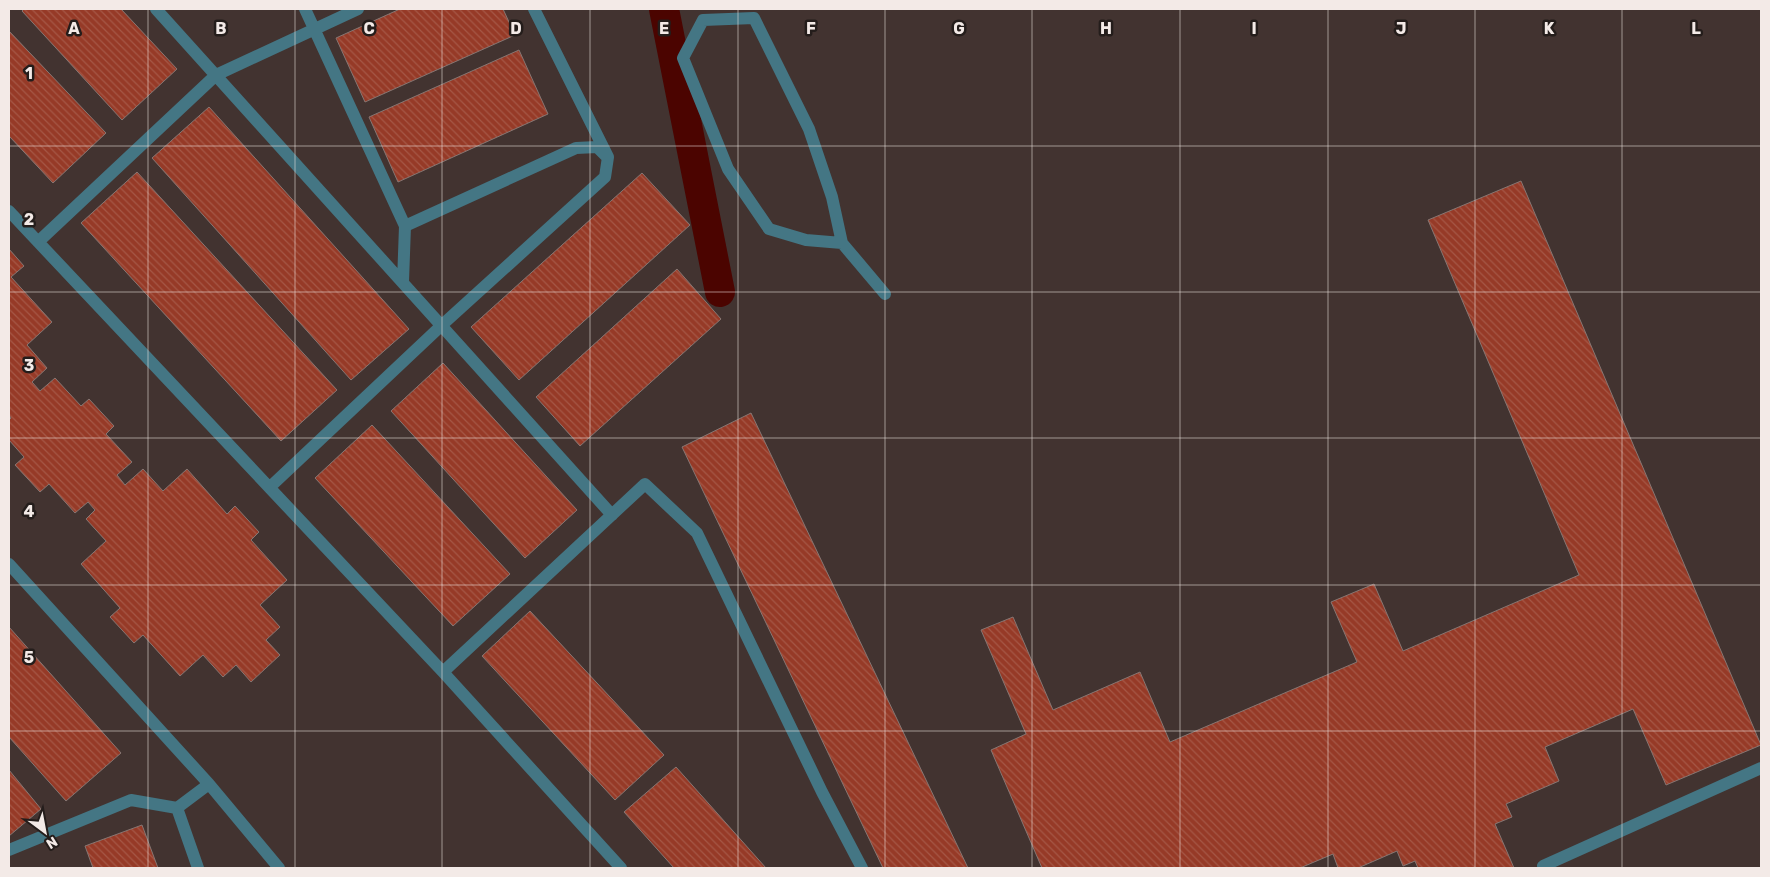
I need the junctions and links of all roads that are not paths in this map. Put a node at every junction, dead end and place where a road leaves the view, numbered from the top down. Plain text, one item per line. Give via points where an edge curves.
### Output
1 (156, 9) edge
2 (305, 9) edge
3 (358, 9) edge
4 (534, 9) edge
5 (314, 28) junction
6 (216, 75) junction
7 (608, 157) junction
8 (9, 211) edge
9 (405, 226) junction
10 (38, 242) junction
11 (842, 243) junction
12 (403, 282) junction
13 (885, 294) dead end
14 (442, 326) junction
15 (270, 487) junction
16 (612, 515) junction
17 (9, 564) edge
18 (443, 672) junction
19 (1761, 768) edge
20 (209, 784) junction
21 (177, 808) junction
22 (9, 850) edge
23 (198, 868) edge
24 (279, 868) edge
25 (621, 868) edge
26 (862, 868) edge
27 (1544, 868) edge

1 - 6 street
2 - 5 street
3 - 5 street
4 - 7 street
5 - 6 street
5 - 9 street
6 - 10 street
6 - 12 street
7 - 9 street via 597,147 576,148
7 - 14 street via 605,177
8 - 10 street
9 - 12 street
10 - 15 street
11 - 11 street via 832,197 808,129 754,18 702,20 683,58 728,169 769,229 806,240
11 - 13 street
12 - 14 street
14 - 15 street
14 - 16 street
15 - 18 street
16 - 18 street
16 - 26 street via 645,484 697,533
17 - 20 street
18 - 25 street
19 - 27 street
20 - 21 street
20 - 24 street
21 - 22 street via 131,800
21 - 23 street

